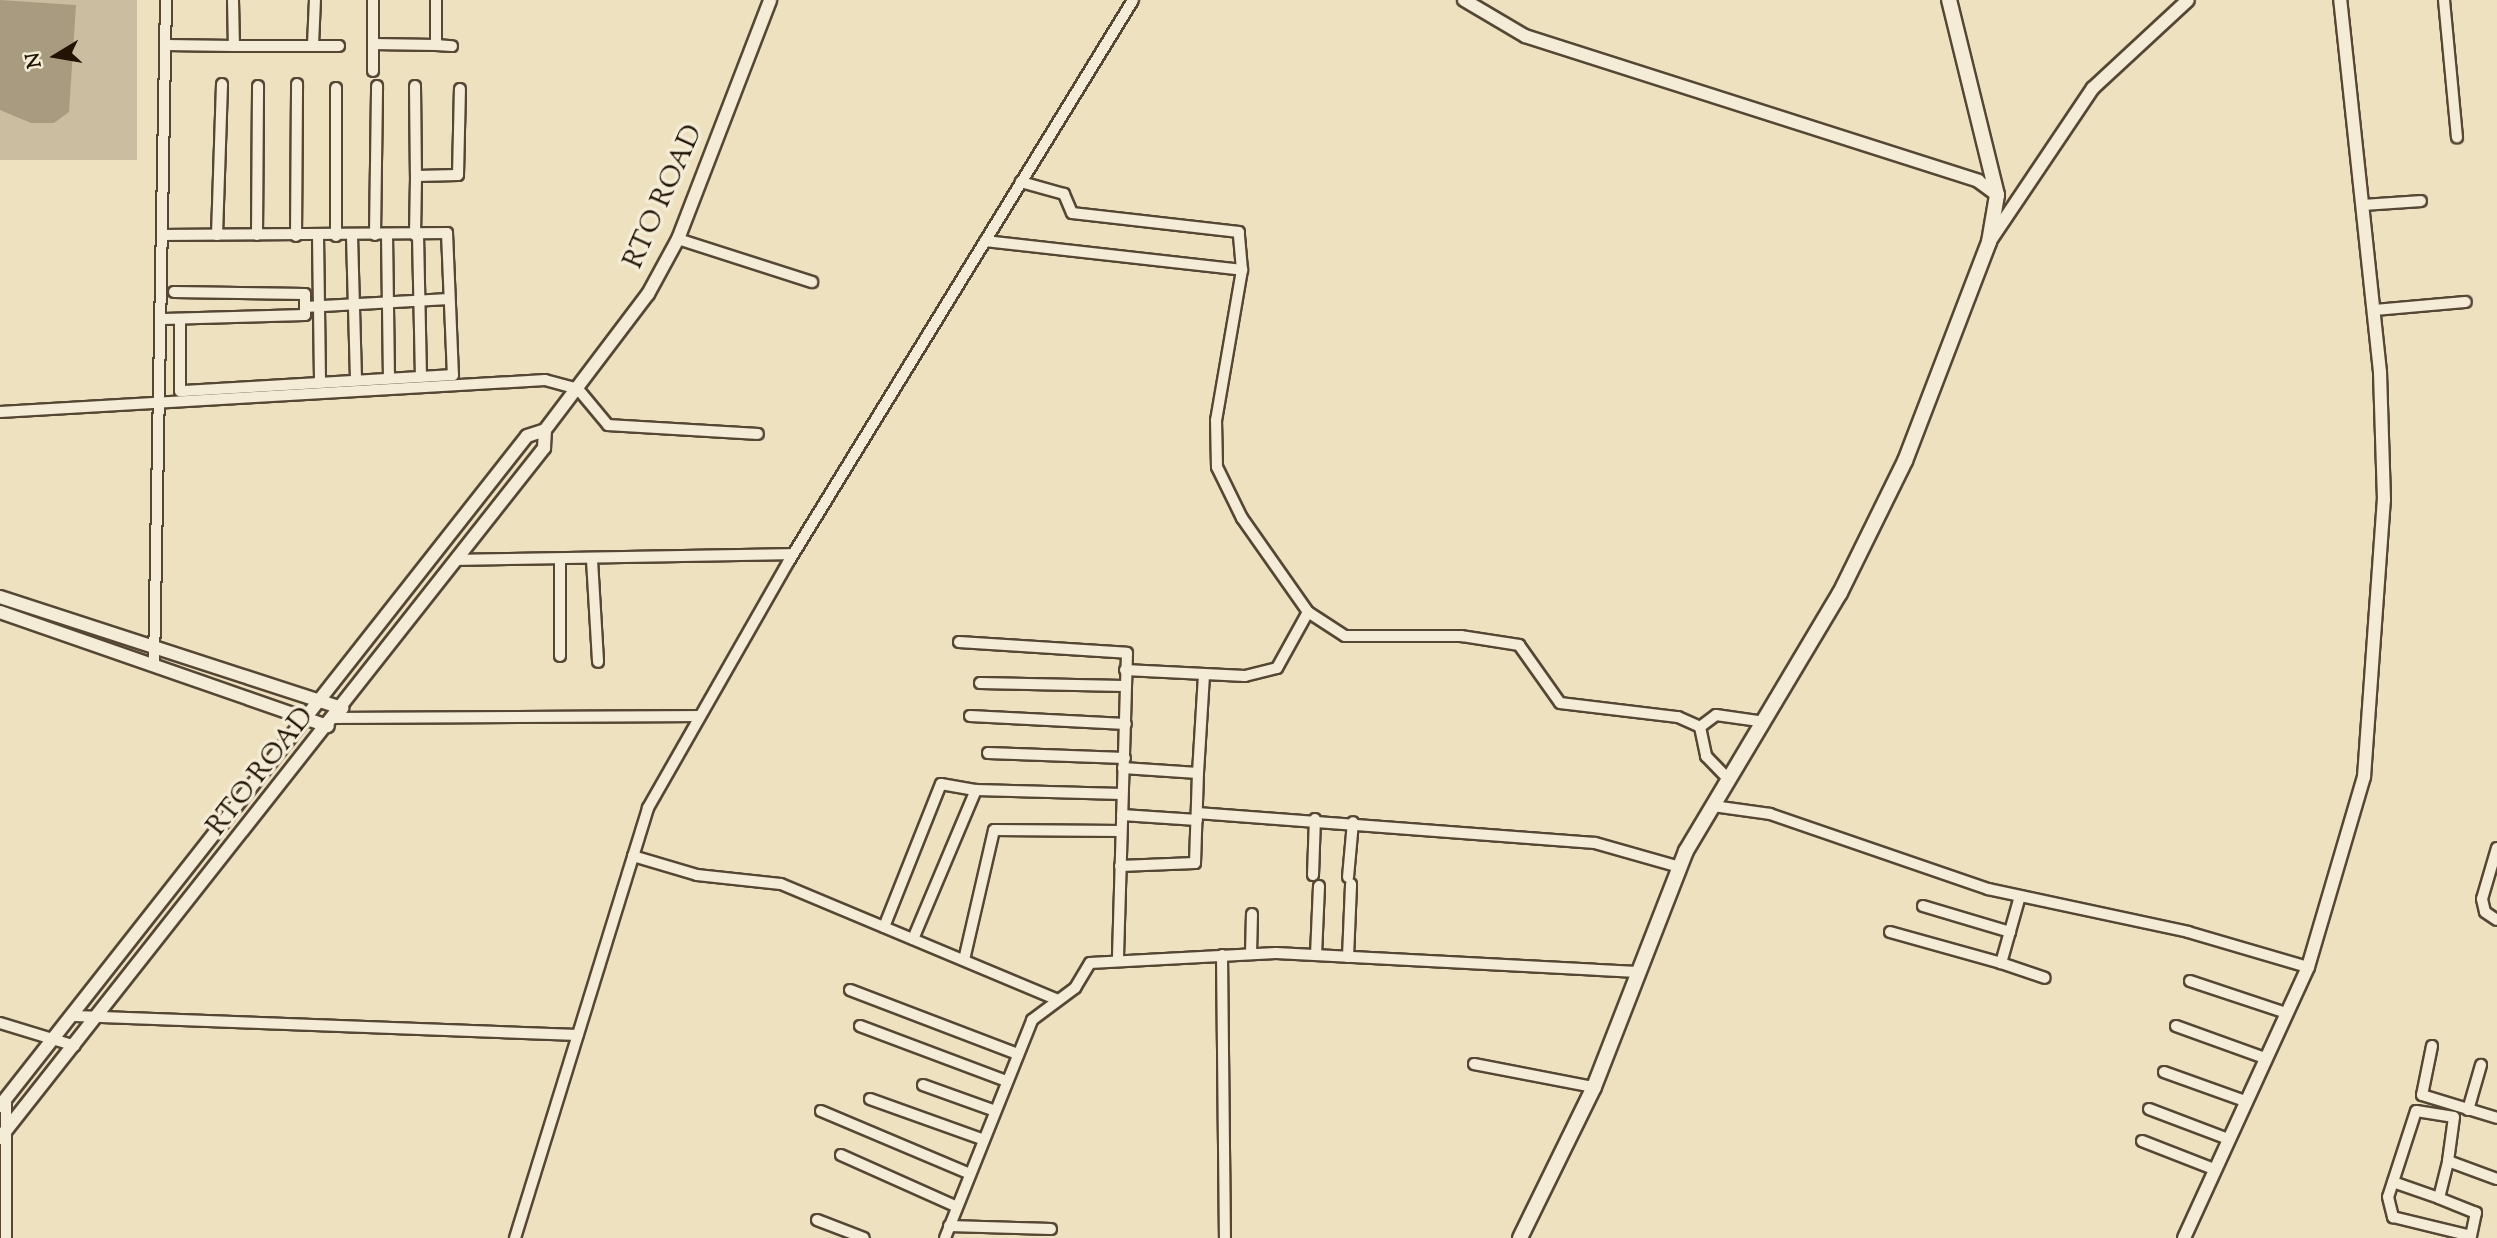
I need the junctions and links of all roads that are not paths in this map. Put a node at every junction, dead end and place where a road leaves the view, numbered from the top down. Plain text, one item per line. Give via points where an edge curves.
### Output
1 (166, 0) edge
2 (233, 0) edge
3 (315, 0) edge
4 (373, 0) edge
5 (436, 0) edge
6 (770, 0) edge
7 (1133, 0) edge
8 (1464, 0) edge
9 (1949, 0) edge
10 (2188, 0) edge
11 (2340, 0) edge
12 (2445, 0) edge
13 (373, 44) junction
14 (166, 45) junction
15 (436, 45) junction
16 (234, 46) junction
17 (313, 46) junction
18 (339, 46) dead end
19 (452, 46) dead end
20 (373, 71) dead end
21 (222, 84) dead end
22 (297, 84) dead end
23 (258, 86) dead end
24 (377, 86) dead end
25 (415, 86) dead end
26 (336, 88) dead end
27 (460, 89) dead end
28 (2457, 137) dead end
29 (415, 176) junction
30 (1021, 182) junction
31 (1997, 195) junction
32 (2421, 201) dead end
33 (2364, 205) junction
34 (164, 234) junction
35 (217, 235) junction
36 (375, 235) junction
37 (387, 235) junction
38 (416, 235) junction
39 (257, 236) junction
40 (296, 236) junction
41 (318, 236) junction
42 (337, 236) junction
43 (352, 236) junction
44 (678, 239) junction
45 (985, 241) junction
46 (1989, 242) junction
47 (1241, 270) junction
48 (812, 282) dead end
49 (174, 292) dead end
50 (449, 299) junction
51 (419, 300) junction
52 (388, 302) junction
53 (2466, 302) dead end
54 (354, 304) junction
55 (319, 306) junction
56 (305, 307) junction
57 (2374, 310) junction
58 (164, 319) junction
59 (180, 319) junction
60 (421, 376) junction
61 (389, 378) junction
62 (356, 380) junction
63 (320, 382) junction
64 (578, 389) junction
65 (163, 403) junction
66 (0, 412) edge
67 (545, 430) junction
68 (758, 434) dead end
69 (793, 554) junction
70 (560, 559) junction
71 (456, 560) junction
72 (592, 560) junction
73 (0, 597) edge
74 (0, 612) edge
75 (1308, 612) junction
76 (389, 616) junction
77 (403, 629) junction
78 (959, 642) dead end
79 (155, 649) junction
80 (560, 656) dead end
81 (598, 662) dead end
82 (154, 665) junction
83 (1125, 670) junction
84 (1204, 674) junction
85 (980, 683) dead end
86 (1124, 686) junction
87 (322, 703) junction
88 (700, 716) junction
89 (970, 716) dead end
90 (335, 717) junction
91 (309, 720) junction
92 (1765, 722) junction
93 (1126, 724) junction
94 (1700, 727) junction
95 (988, 753) dead end
96 (1124, 763) junction
97 (1198, 773) junction
98 (1729, 780) junction
99 (976, 790) junction
100 (1122, 794) junction
101 (1713, 806) junction
102 (1122, 815) junction
103 (1197, 816) junction
104 (1315, 819) junction
105 (1353, 822) junction
106 (1121, 831) junction
107 (2497, 848) edge
108 (633, 856) junction
109 (1121, 866) junction
110 (1680, 867) junction
111 (1313, 875) dead end
112 (1319, 886) dead end
113 (2020, 895) junction
114 (1923, 906) dead end
115 (1252, 914) dead end
116 (2497, 920) edge
117 (884, 927) junction
118 (1890, 932) dead end
119 (2010, 932) junction
120 (913, 939) junction
121 (1251, 954) junction
122 (1222, 955) junction
123 (1317, 955) junction
124 (1348, 957) junction
125 (964, 960) junction
126 (1118, 960) junction
127 (2001, 963) junction
128 (2308, 967) junction
129 (1638, 972) junction
130 (2045, 978) dead end
131 (2190, 981) dead end
132 (850, 990) dead end
133 (1058, 1000) junction
134 (2286, 1013) junction
135 (75, 1016) junction
136 (99, 1017) junction
137 (0, 1023) edge
138 (860, 1026) dead end
139 (2176, 1026) dead end
140 (578, 1035) junction
141 (55, 1040) junction
142 (75, 1046) junction
143 (2432, 1046) dead end
144 (1017, 1054) junction
145 (2265, 1058) junction
146 (1474, 1064) dead end
147 (2482, 1065) dead end
148 (2164, 1072) dead end
149 (1006, 1080) junction
150 (923, 1085) dead end
151 (1594, 1087) junction
152 (870, 1098) dead end
153 (2245, 1101) junction
154 (3, 1102) edge
155 (2149, 1109) dead end
156 (993, 1110) junction
157 (2468, 1110) junction
158 (821, 1111) dead end
159 (2497, 1118) edge
160 (3, 1134) edge
161 (982, 1139) junction
162 (2228, 1139) junction
163 (2142, 1141) dead end
164 (841, 1155) dead end
165 (2448, 1161) junction
166 (2214, 1169) junction
167 (968, 1173) junction
168 (2497, 1179) edge
169 (2393, 1182) junction
170 (2439, 1198) junction
171 (956, 1206) junction
172 (817, 1220) dead end
173 (949, 1226) junction
174 (1051, 1228) dead end
175 (6, 1238) edge
176 (515, 1238) edge
177 (864, 1238) edge
178 (945, 1238) edge
179 (1225, 1238) edge
180 (1520, 1238) edge
181 (2184, 1238) edge

1 - 14 street
2 - 16 street
3 - 17 street
4 - 13 street
5 - 15 street
6 - 44 street, RTO ROAD
7 - 30 street
8 - 31 street via 1525,36 1978,181
9 - 31 main road
10 - 46 street via 2092,88
11 - 33 street
12 - 28 street
13 - 15 street
13 - 20 street
14 - 16 street
14 - 34 street
15 - 19 street
16 - 17 street
17 - 18 street
21 - 35 street
22 - 40 street
23 - 39 street
24 - 36 street
25 - 29 street
26 - 42 street
27 - 29 street via 458,175
29 - 38 street
30 - 45 street
30 - 47 street via 1064,194 1072,213 1239,232
31 - 46 main road
32 - 33 street
33 - 57 street
34 - 35 street
34 - 58 street
35 - 39 street
36 - 37 street
36 - 43 street
37 - 38 street
37 - 52 street
38 - 50 street via 447,233
38 - 51 street
39 - 40 street
40 - 41 street
41 - 42 street
41 - 55 street
42 - 43 street
43 - 54 street
44 - 48 street
44 - 64 street, RTO ROAD via 648,294
45 - 47 street
45 - 69 street
46 - 92 main road via 1905,461
47 - 75 street via 1216,420 1217,467 1242,518
49 - 56 street via 305,293
50 - 51 street
50 - 60 street via 453,375
51 - 52 street
51 - 60 street
52 - 54 street
52 - 61 street
53 - 57 street
54 - 55 street
54 - 62 street
55 - 56 street
55 - 63 street
56 - 59 street via 305,316
57 - 128 street via 2384,500 2364,777
58 - 59 street
58 - 65 street
59 - 63 street via 180,391
60 - 61 street
61 - 62 street
62 - 63 street
64 - 65 street via 545,380
64 - 67 street, RTO ROAD
64 - 68 street via 608,425
65 - 66 street
65 - 79 street
67 - 71 street, RTO ROAD via 544,448
67 - 76 street, RTO ROAD via 527,436
69 - 72 street
69 - 88 street
70 - 71 street
70 - 72 street
70 - 80 street
71 - 77 street, RTO ROAD
72 - 81 street
73 - 79 street
74 - 82 street
75 - 84 street via 1277,668 1245,676
75 - 94 street via 1345,636 1461,636 1519,645 1560,703 1678,717
76 - 77 street
76 - 87 street, RTO ROAD
77 - 90 street, RTO ROAD
78 - 83 street via 1127,653
79 - 82 street
79 - 87 street
82 - 91 street
83 - 84 street
83 - 86 street
84 - 97 street
85 - 86 street
86 - 93 street
87 - 90 street
87 - 91 street, RTO ROAD
88 - 90 street
88 - 108 street via 648,808
89 - 93 street
90 - 91 street
90 - 136 street, RTO ROAD
91 - 135 street, RTO ROAD
92 - 94 street via 1716,715
92 - 98 main road
93 - 96 street
94 - 98 street via 1706,756
95 - 96 street
96 - 97 street
96 - 100 street
97 - 103 street
98 - 101 main road
99 - 100 street
99 - 117 street via 941,784
99 - 120 street
100 - 102 street
101 - 110 main road
101 - 113 street via 1770,814
102 - 103 street
102 - 106 street
103 - 104 street
103 - 109 street via 1195,863
104 - 105 street
104 - 111 street
105 - 110 street via 1595,842
105 - 124 street
106 - 109 street
106 - 125 street via 993,831
107 - 116 street via 2482,899 2485,912
108 - 117 street via 697,875 781,884
108 - 140 street
109 - 126 street
110 - 129 main road
112 - 123 street
113 - 119 street
113 - 128 street via 2188,932
114 - 119 street
115 - 121 street
117 - 120 street
118 - 127 street
119 - 127 street
120 - 125 street
121 - 122 street
121 - 123 street
122 - 126 street
122 - 179 street
123 - 124 street
124 - 129 street
125 - 133 street
126 - 133 street via 1090,963
127 - 130 street
128 - 134 street
129 - 151 main road
131 - 134 street
132 - 144 street
133 - 144 street via 1032,1020
134 - 145 street
135 - 136 street
135 - 141 street, RTO ROAD
136 - 140 street
136 - 142 street, RTO ROAD
137 - 141 street
138 - 149 street
139 - 145 street
140 - 176 street
141 - 142 street
141 - 154 street, RTO ROAD
142 - 160 street, RTO ROAD
143 - 157 street via 2422,1095
144 - 149 street
145 - 153 street
146 - 151 street
147 - 157 street
148 - 153 street
149 - 156 street
150 - 156 street
151 - 180 main road
152 - 161 street
153 - 162 street
154 - 160 street
155 - 162 street
156 - 161 street
157 - 159 street
158 - 167 street
160 - 175 street
161 - 167 street
162 - 166 street
163 - 166 street
164 - 171 street
165 - 168 street
165 - 169 street via 2458,1124 2424,1108 2416,1111
165 - 170 street
166 - 181 street
167 - 171 street
169 - 170 street
169 - 170 street via 2388,1209 2393,1217 2471,1236 2476,1213
171 - 173 street
172 - 177 street
173 - 174 street
173 - 178 street

